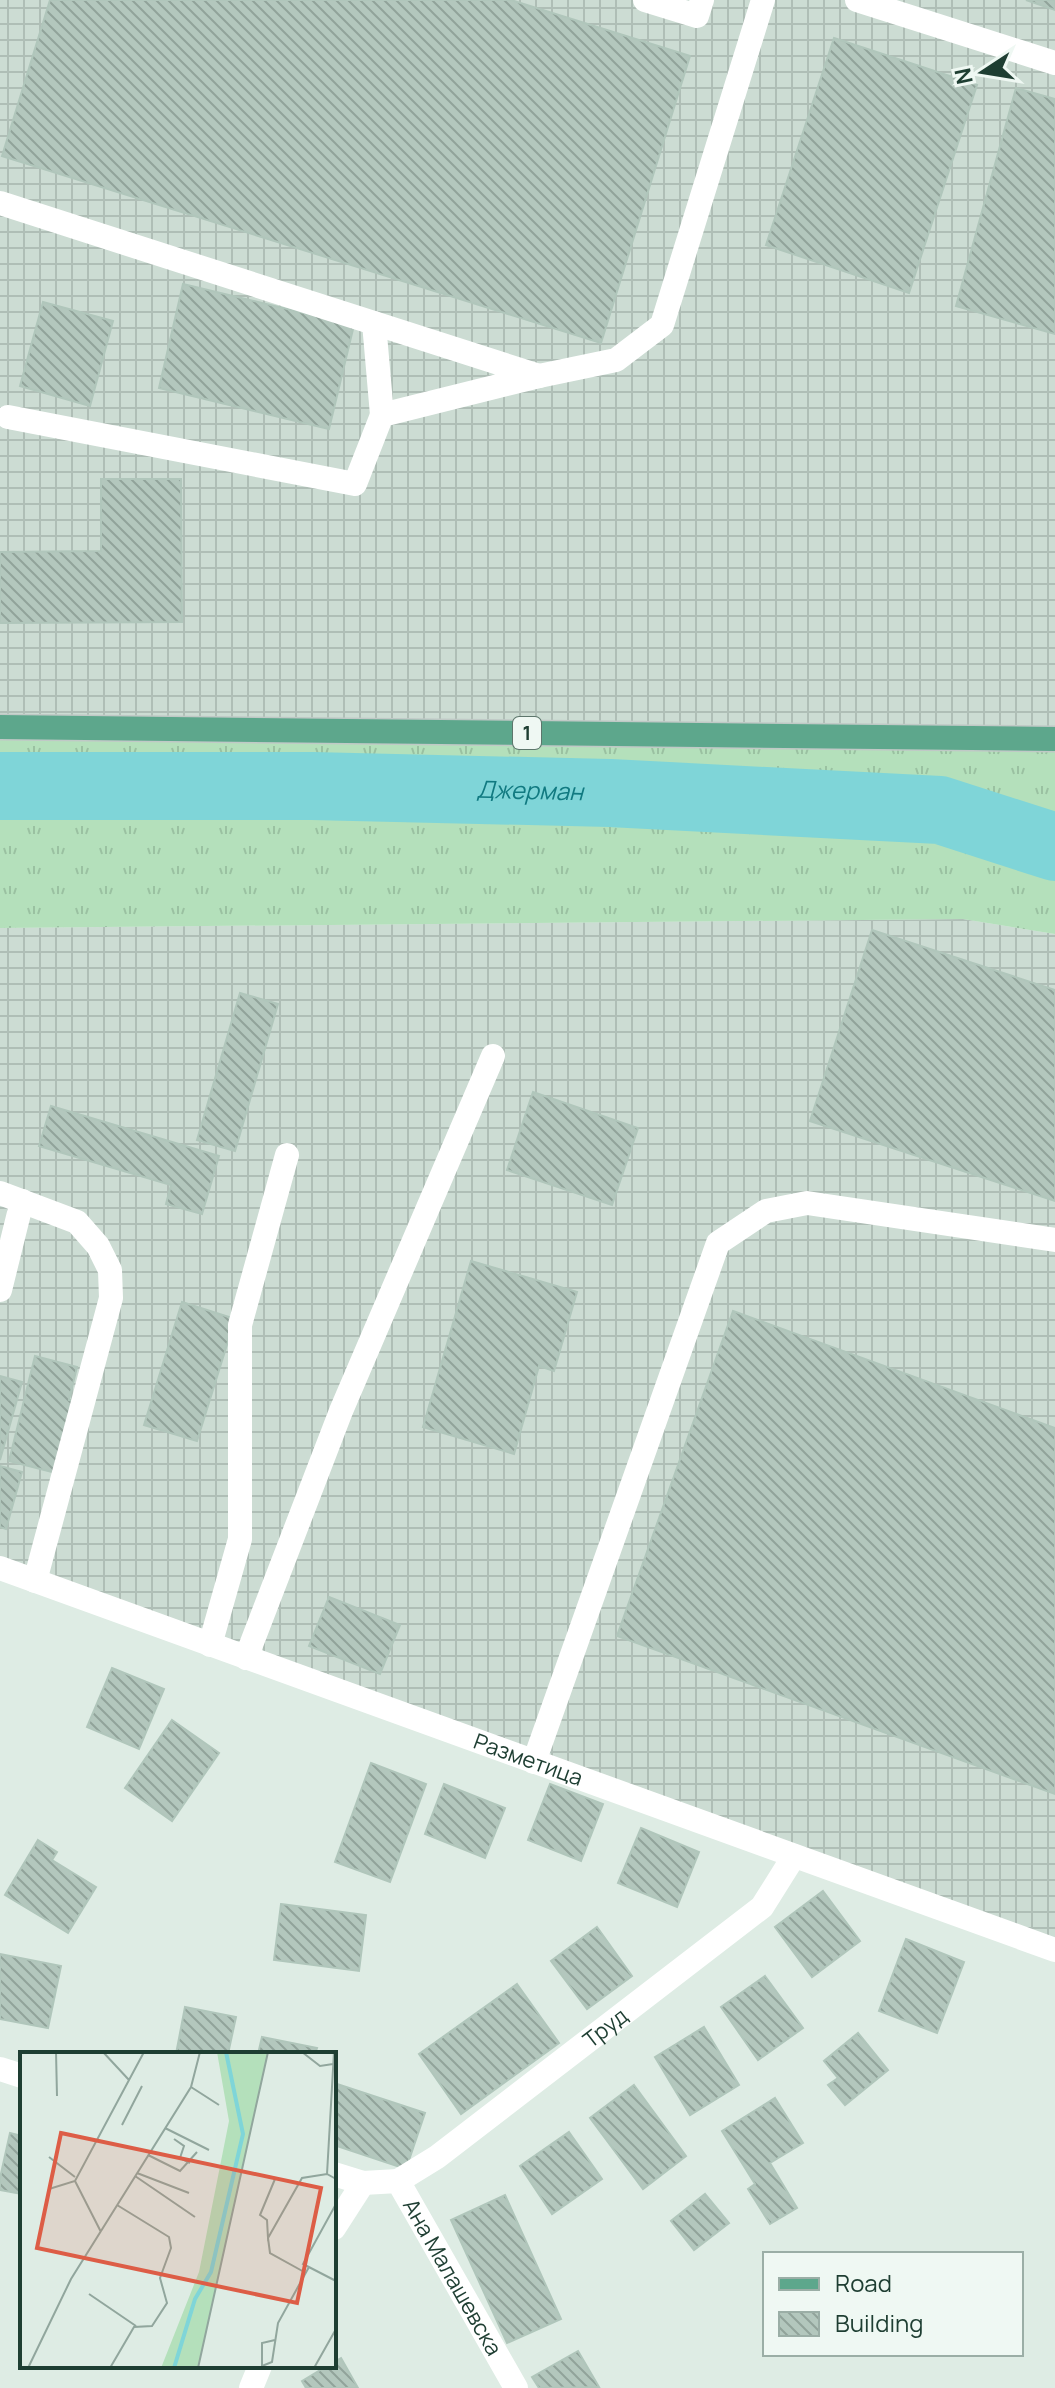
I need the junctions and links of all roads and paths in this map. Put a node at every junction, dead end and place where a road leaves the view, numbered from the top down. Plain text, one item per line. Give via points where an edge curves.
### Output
1 (645, 0) edge
2 (702, 0) edge
3 (763, 0) edge
4 (857, 0) edge
5 (1055, 63) edge
6 (0, 203) edge
7 (374, 323) junction
8 (539, 376) junction
9 (382, 415) junction
10 (8, 417) dead end
11 (0, 727) edge
12 (1055, 739) edge
13 (493, 1056) dead end
14 (287, 1155) dead end
15 (11, 1197) edge
16 (1055, 1240) edge
17 (0, 1290) edge
18 (0, 1568) edge
19 (35, 1581) junction
20 (210, 1645) junction
21 (246, 1658) junction
22 (534, 1762) junction
23 (794, 1856) junction
24 (1055, 1950) edge
25 (0, 2069) edge
26 (20, 2075) edge
27 (336, 2175) edge
28 (398, 2181) junction
29 (363, 2183) junction
30 (336, 2225) edge
31 (259, 2368) edge
32 (251, 2388) edge
33 (516, 2388) edge

1 - 2 street via 697,16
3 - 8 street via 662,325 616,360
4 - 5 street
6 - 7 street
7 - 8 street
7 - 9 street
8 - 9 street
9 - 10 street via 355,484
11 - 12 main road, 1
13 - 21 street via 341,1411
14 - 20 street via 240,1325 240,1539
15 - 17 street
15 - 19 street via 77,1222 98,1246 111,1284
16 - 22 street via 807,1203 766,1211 718,1243
18 - 19 street, Разметица
19 - 20 street, Разметица
20 - 21 street, Разметица
21 - 22 street, Разметица
22 - 23 street, Разметица
23 - 24 street, Разметица
23 - 28 street, Труд via 762,1907 437,2157
25 - 26 street
27 - 29 street, Ана Малашевска
28 - 29 street, Ана Малашевска
28 - 33 street, Ана Малашевска
29 - 30 street
31 - 32 street

